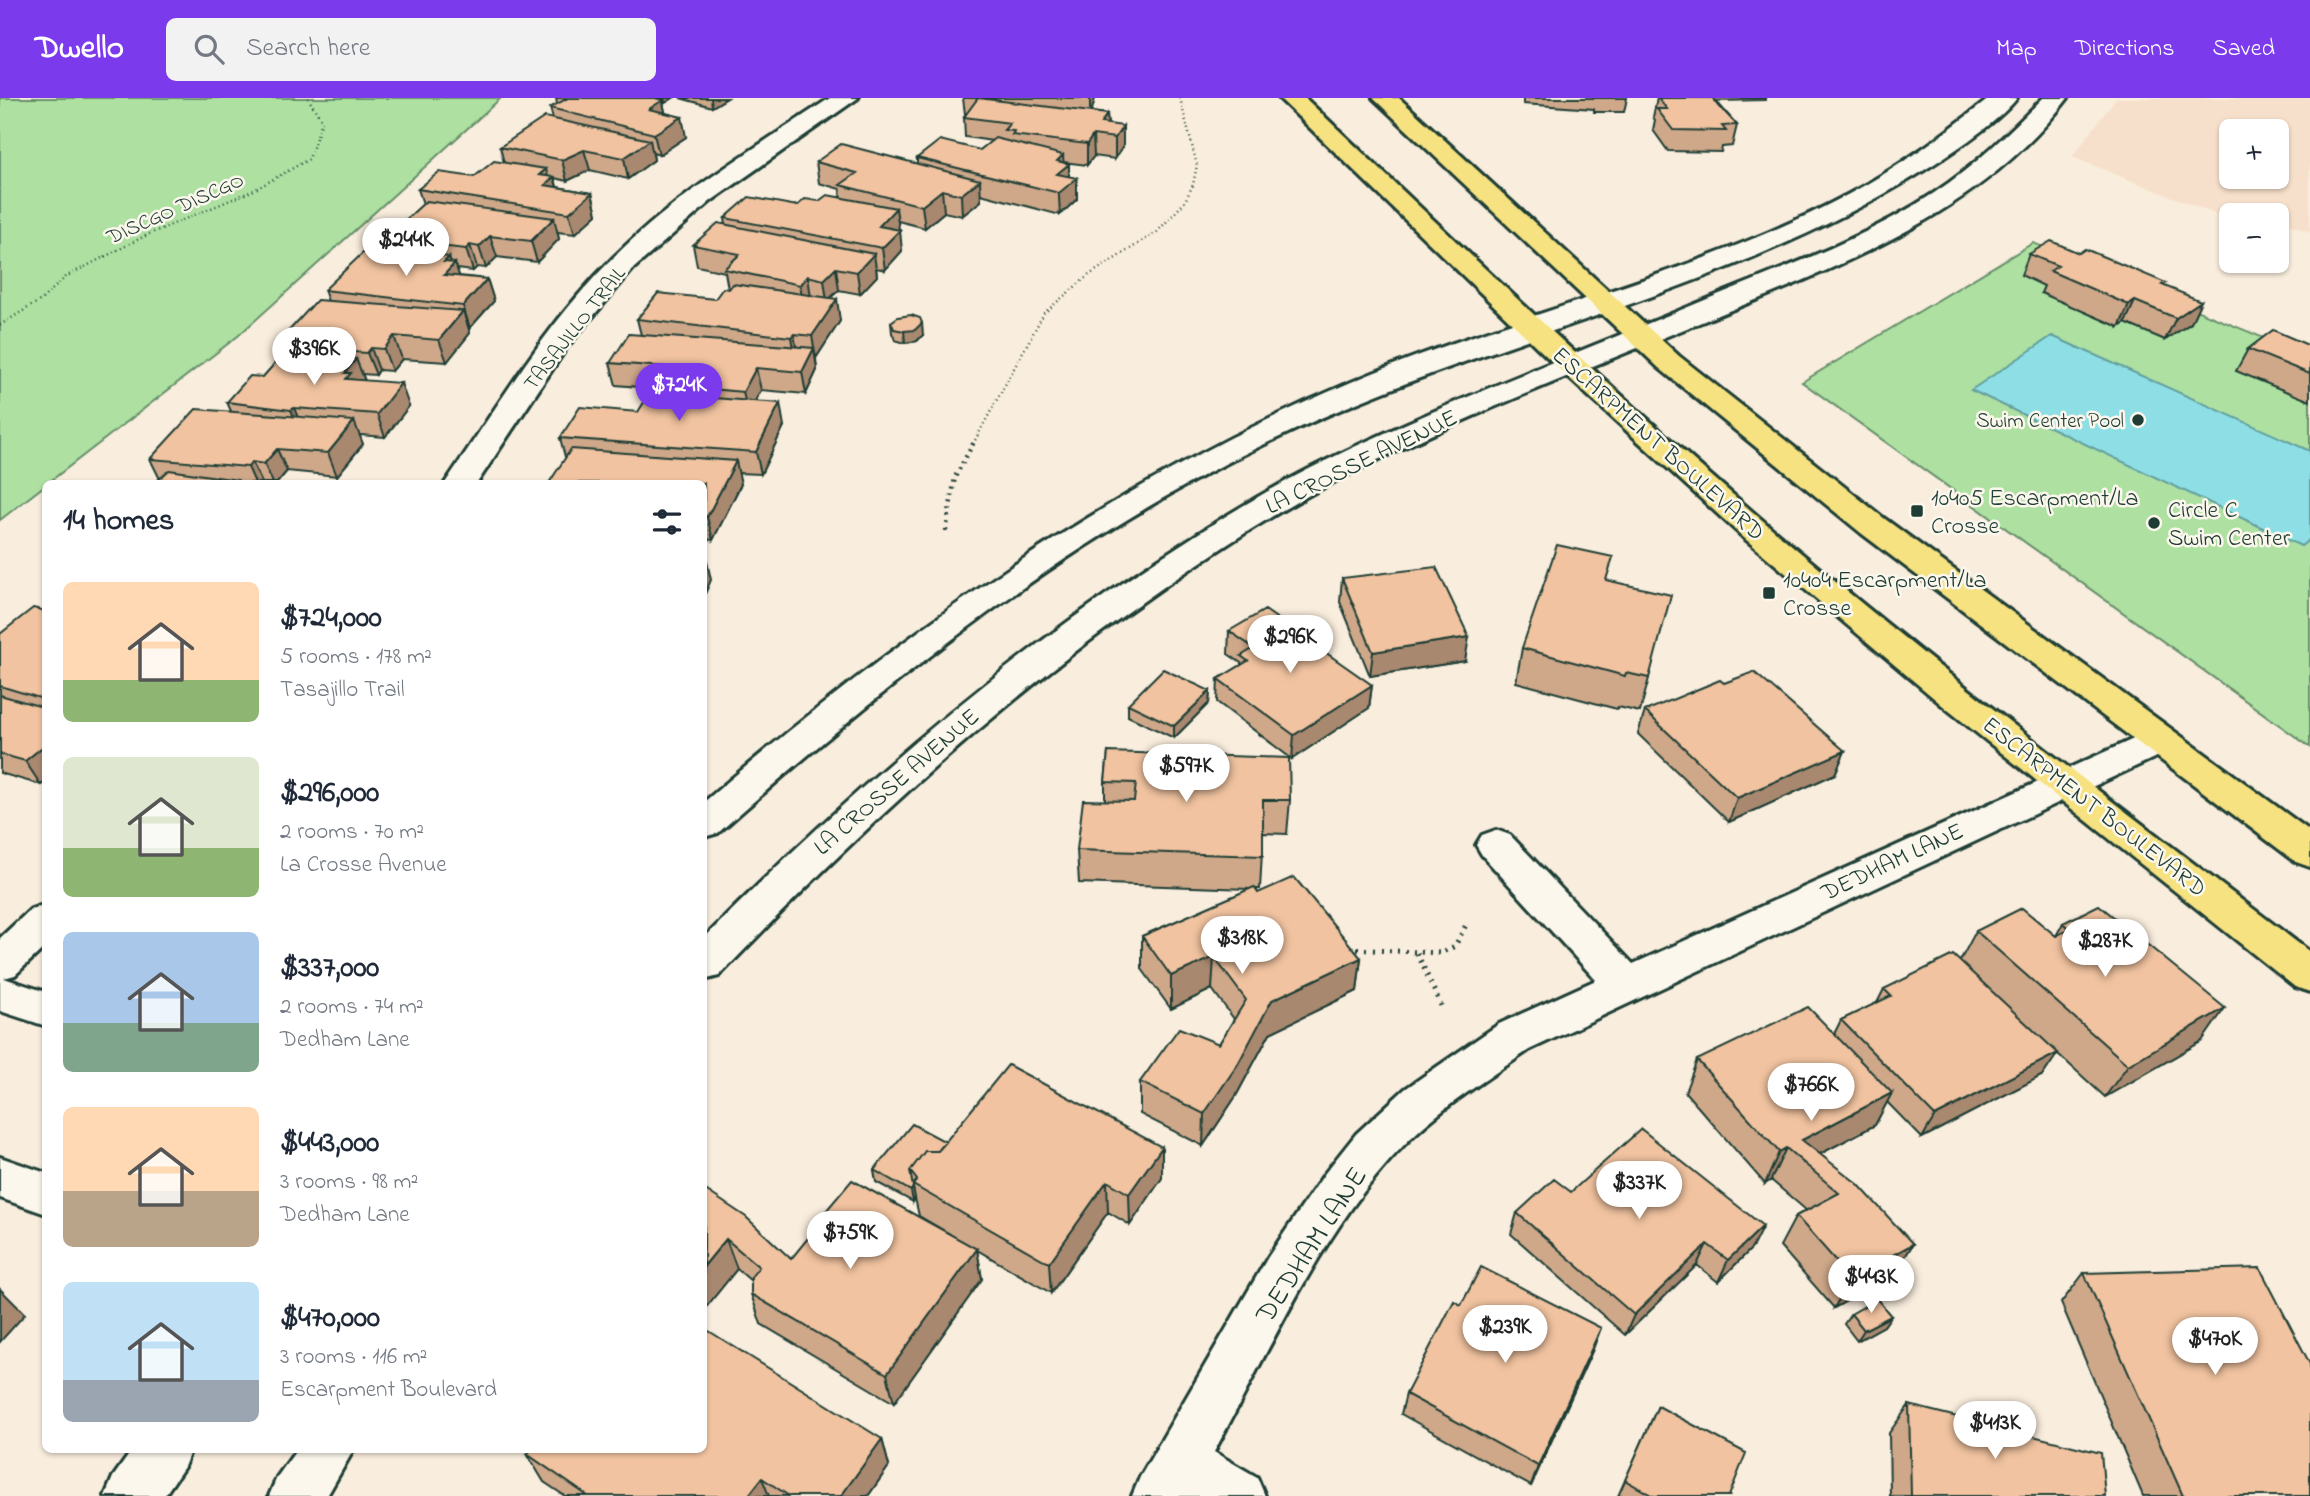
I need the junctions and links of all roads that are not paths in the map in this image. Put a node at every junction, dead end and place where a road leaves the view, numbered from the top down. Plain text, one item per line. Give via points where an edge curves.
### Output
1 (846, 98) edge
2 (1291, 98) edge
3 (1385, 98) edge
4 (2005, 98) edge
5 (2056, 98) edge
6 (1936, 152) junction
7 (1982, 170) junction
8 (1606, 302) junction
9 (1531, 329) junction
10 (1644, 337) junction
11 (1572, 366) junction
12 (463, 480) edge
13 (2158, 741) junction
14 (2062, 782) junction
15 (707, 820) edge
16 (1496, 845) dead end
17 (2310, 852) edge
18 (42, 924) edge
19 (707, 961) edge
20 (0, 963) edge
21 (2310, 975) edge
22 (1626, 984) junction
23 (0, 994) edge
24 (42, 1008) edge
25 (162, 1453) edge
26 (325, 1453) edge
27 (1170, 1479) edge
28 (132, 1496) edge
29 (296, 1496) edge
30 (1238, 1496) edge

1 - 12 street, TASAJILLO TRAIL via 699,198 623,263 578,315
2 - 9 main road, ESCARPMENT BOULEVARD
3 - 8 main road
4 - 6 street
5 - 7 street, LA CROSSE AVENUE
6 - 7 street
6 - 8 street via 1879,188 1761,245
7 - 10 street, LA CROSSE AVENUE via 1943,199 1844,251
8 - 9 street
8 - 10 main road
9 - 11 main road, ESCARPMENT BOULEVARD
9 - 15 street via 1364,388 1231,448 1136,499 937,631 781,753
10 - 11 street, LA CROSSE AVENUE
10 - 13 main road via 1873,526
11 - 14 main road, ESCARPMENT BOULEVARD via 1758,532
11 - 19 street, LA CROSSE AVENUE via 1422,428 1300,486 1099,613 886,786
13 - 14 street, DEDHAM LANE
13 - 17 main road
14 - 21 main road, ESCARPMENT BOULEVARD
14 - 22 street, DEDHAM LANE
16 - 22 street
18 - 20 street
22 - 27 street, DEDHAM LANE via 1514,1037 1423,1100 1374,1146 1323,1213
23 - 24 street
25 - 28 street
26 - 29 street
27 - 30 street

